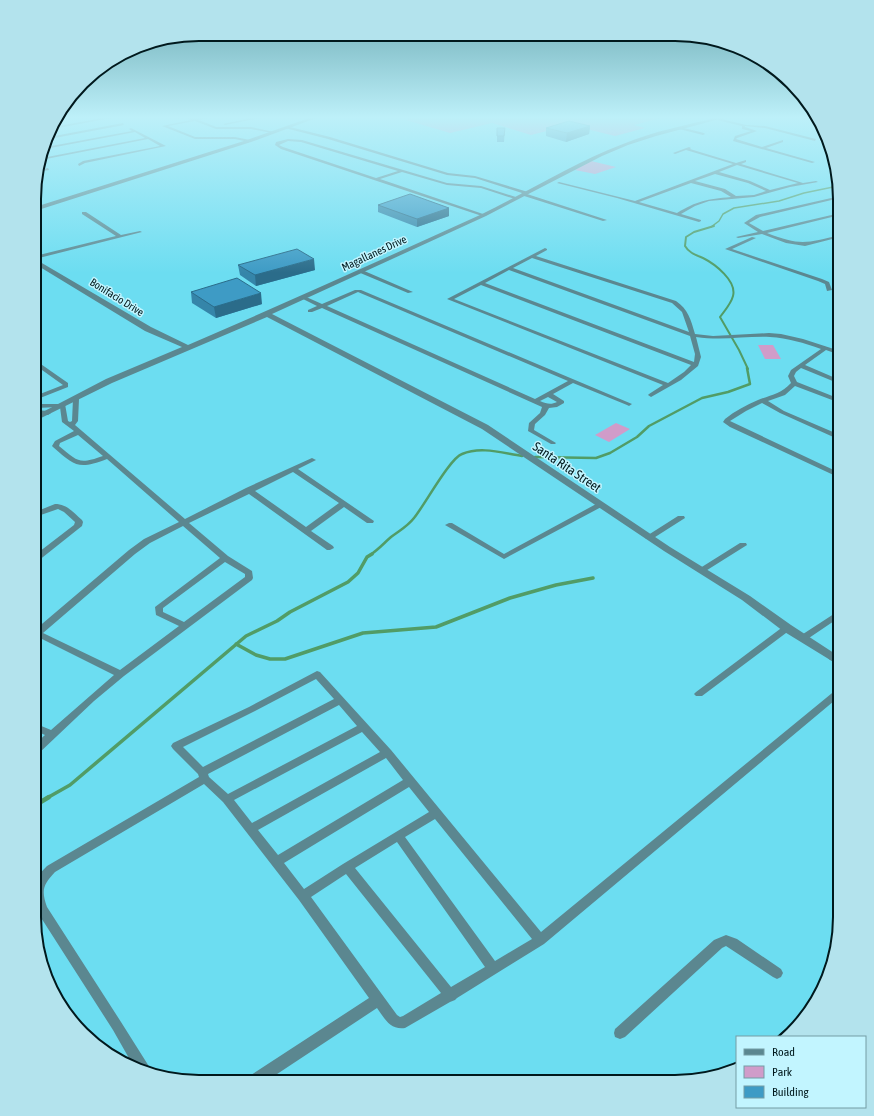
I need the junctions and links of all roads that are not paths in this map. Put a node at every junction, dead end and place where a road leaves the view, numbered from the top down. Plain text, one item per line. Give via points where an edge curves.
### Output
1 (48, 169) dead end
2 (161, 169) edge
3 (347, 169) edge
4 (396, 169) edge
5 (432, 169) edge
6 (575, 169) edge
7 (720, 169) edge
8 (752, 169) edge
9 (44, 170) edge
10 (402, 171) junction
11 (712, 172) junction
12 (377, 179) junction
13 (690, 181) junction
14 (554, 182) junction
15 (816, 182) dead end
16 (804, 184) junction
17 (771, 192) junction
18 (522, 195) junction
19 (735, 197) junction
20 (833, 199) edge
21 (635, 202) junction
22 (41, 207) edge
23 (84, 213) dead end
24 (678, 214) junction
25 (484, 215) junction
26 (833, 216) edge
27 (605, 220) dead end
28 (699, 221) dead end
29 (140, 232) dead end
30 (764, 232) junction
31 (772, 235) junction
32 (120, 237) junction
33 (738, 237) dead end
34 (833, 237) edge
35 (545, 249) dead end
36 (531, 256) junction
37 (41, 258) edge
38 (41, 264) edge
39 (508, 268) junction
40 (360, 271) junction
41 (481, 283) junction
42 (829, 290) dead end
43 (410, 292) dead end
44 (302, 297) junction
45 (322, 306) junction
46 (310, 311) dead end
47 (267, 314) junction
48 (692, 335) junction
49 (189, 348) junction
50 (826, 348) junction
51 (833, 350) edge
52 (696, 365) junction
53 (41, 366) edge
54 (801, 366) junction
55 (833, 379) edge
56 (572, 381) junction
57 (794, 383) junction
58 (668, 385) junction
59 (548, 394) junction
60 (651, 395) dead end
61 (41, 396) edge
62 (833, 398) edge
63 (76, 399) junction
64 (536, 401) junction
65 (763, 401) junction
66 (629, 404) dead end
67 (63, 405) junction
68 (41, 406) edge
69 (546, 406) junction
70 (41, 412) edge
71 (48, 413) junction
72 (41, 416) edge
73 (71, 424) junction
74 (78, 432) junction
75 (833, 435) edge
76 (553, 443) dead end
77 (107, 457) junction
78 (312, 460) dead end
79 (293, 469) junction
80 (833, 473) edge
81 (249, 490) junction
82 (343, 504) junction
83 (601, 505) junction
84 (41, 512) edge
85 (681, 518) dead end
86 (370, 521) dead end
87 (183, 523) junction
88 (449, 525) dead end
89 (306, 531) junction
90 (649, 536) junction
91 (744, 545) dead end
92 (330, 548) dead end
93 (41, 554) edge
94 (225, 558) junction
95 (702, 570) junction
96 (833, 618) edge
97 (184, 626) junction
98 (787, 628) junction
99 (41, 630) edge
100 (41, 636) edge
101 (803, 638) junction
102 (833, 655) edge
103 (121, 674) junction
104 (699, 694) dead end
105 (833, 698) edge
106 (341, 700) junction
107 (363, 727) junction
108 (41, 729) edge
109 (52, 734) junction
110 (41, 744) edge
111 (387, 753) junction
112 (203, 776) junction
113 (410, 781) junction
114 (227, 799) junction
115 (436, 813) junction
116 (250, 829) junction
117 (398, 836) junction
118 (276, 862) junction
119 (346, 867) junction
120 (41, 880) edge
121 (303, 896) junction
122 (41, 907) edge
123 (540, 940) junction
124 (494, 969) junction
125 (777, 973) dead end
126 (450, 996) junction
127 (378, 1000) junction
128 (620, 1033) dead end
129 (140, 1063) edge
130 (264, 1075) edge

1 - 9 street
2 - 22 street
3 - 12 street
4 - 10 street
5 - 18 street via 475,177
6 - 14 street, Magallanes Drive
7 - 11 street
8 - 16 street
10 - 12 street
10 - 18 street via 447,184
11 - 13 street
11 - 17 street via 749,182
12 - 25 street
13 - 19 street via 722,190
13 - 21 street
14 - 18 street, Magallanes Drive
14 - 21 street
15 - 16 street
16 - 17 street
17 - 19 street
18 - 25 street, Magallanes Drive
18 - 27 street
19 - 24 street via 708,200
20 - 30 street via 758,216 746,223
21 - 24 street
23 - 32 street
24 - 28 street
25 - 40 street, Magallanes Drive
26 - 30 street
29 - 32 street
30 - 31 street
30 - 33 street
31 - 34 street via 800,244
31 - 42 street via 753,238 727,249 828,283
32 - 37 street
35 - 36 street
36 - 39 street
36 - 48 street via 674,302 686,312
38 - 49 street, Bonifacio Drive via 148,329
39 - 41 street
39 - 48 street
40 - 43 street
40 - 44 street, Magallanes Drive
41 - 52 street
41 - 58 street via 450,299
44 - 45 street
44 - 47 street, Magallanes Drive
45 - 46 street
45 - 56 street via 358,291
45 - 64 street
47 - 49 street, Magallanes Drive
47 - 83 street, Santa Rita Street via 485,427
48 - 50 street via 713,338 781,336
48 - 52 street via 698,358
49 - 63 street, Magallanes Drive via 109,381
50 - 51 street
50 - 54 street
52 - 58 street
53 - 61 street via 66,386
54 - 55 street
54 - 57 street via 793,371 791,376
56 - 59 street
56 - 66 street
57 - 62 street
57 - 65 street via 782,395
58 - 60 street
59 - 64 street
59 - 69 street via 562,402 555,406
63 - 67 street, Magallanes Drive
63 - 73 street via 75,421
64 - 69 street
65 - 75 street
65 - 80 street via 742,409 726,422
67 - 68 street
67 - 71 street, Magallanes Drive
67 - 73 street via 65,422
69 - 76 street via 543,414 532,423 531,431
70 - 71 street
71 - 72 street, Magallanes Drive
73 - 74 street
74 - 77 street
74 - 77 street via 57,442 55,446 76,463 84,465
77 - 87 street
78 - 79 street
79 - 81 street
79 - 82 street
81 - 87 street
81 - 89 street
82 - 86 street
82 - 89 street
83 - 88 street via 504,557
83 - 90 street, Santa Rita Street
84 - 93 street via 56,505 63,507 79,522 78,526
85 - 90 street
87 - 94 street
87 - 99 street via 147,541 132,552
89 - 92 street
90 - 95 street, Santa Rita Street
91 - 95 street
94 - 97 street via 249,573 249,578
94 - 97 street via 159,607 159,613
95 - 98 street, Santa Rita Street
96 - 101 street
97 - 103 street
98 - 101 street, Santa Rita Street
98 - 104 street
100 - 103 street
101 - 102 street, Santa Rita Street
103 - 109 street
105 - 123 street
106 - 107 street
106 - 112 street
106 - 112 street via 317,674 176,746
107 - 111 street
107 - 114 street
108 - 109 street
109 - 110 street
111 - 113 street
111 - 116 street
112 - 114 street
112 - 120 street via 51,869
113 - 115 street
113 - 118 street
114 - 116 street
115 - 117 street
115 - 123 street
116 - 118 street
117 - 119 street
117 - 124 street
118 - 121 street
119 - 121 street
119 - 126 street
121 - 127 street
122 - 129 street
123 - 124 street
124 - 126 street
125 - 128 street via 726,940 718,944
126 - 127 street via 405,1022 398,1023
127 - 130 street

